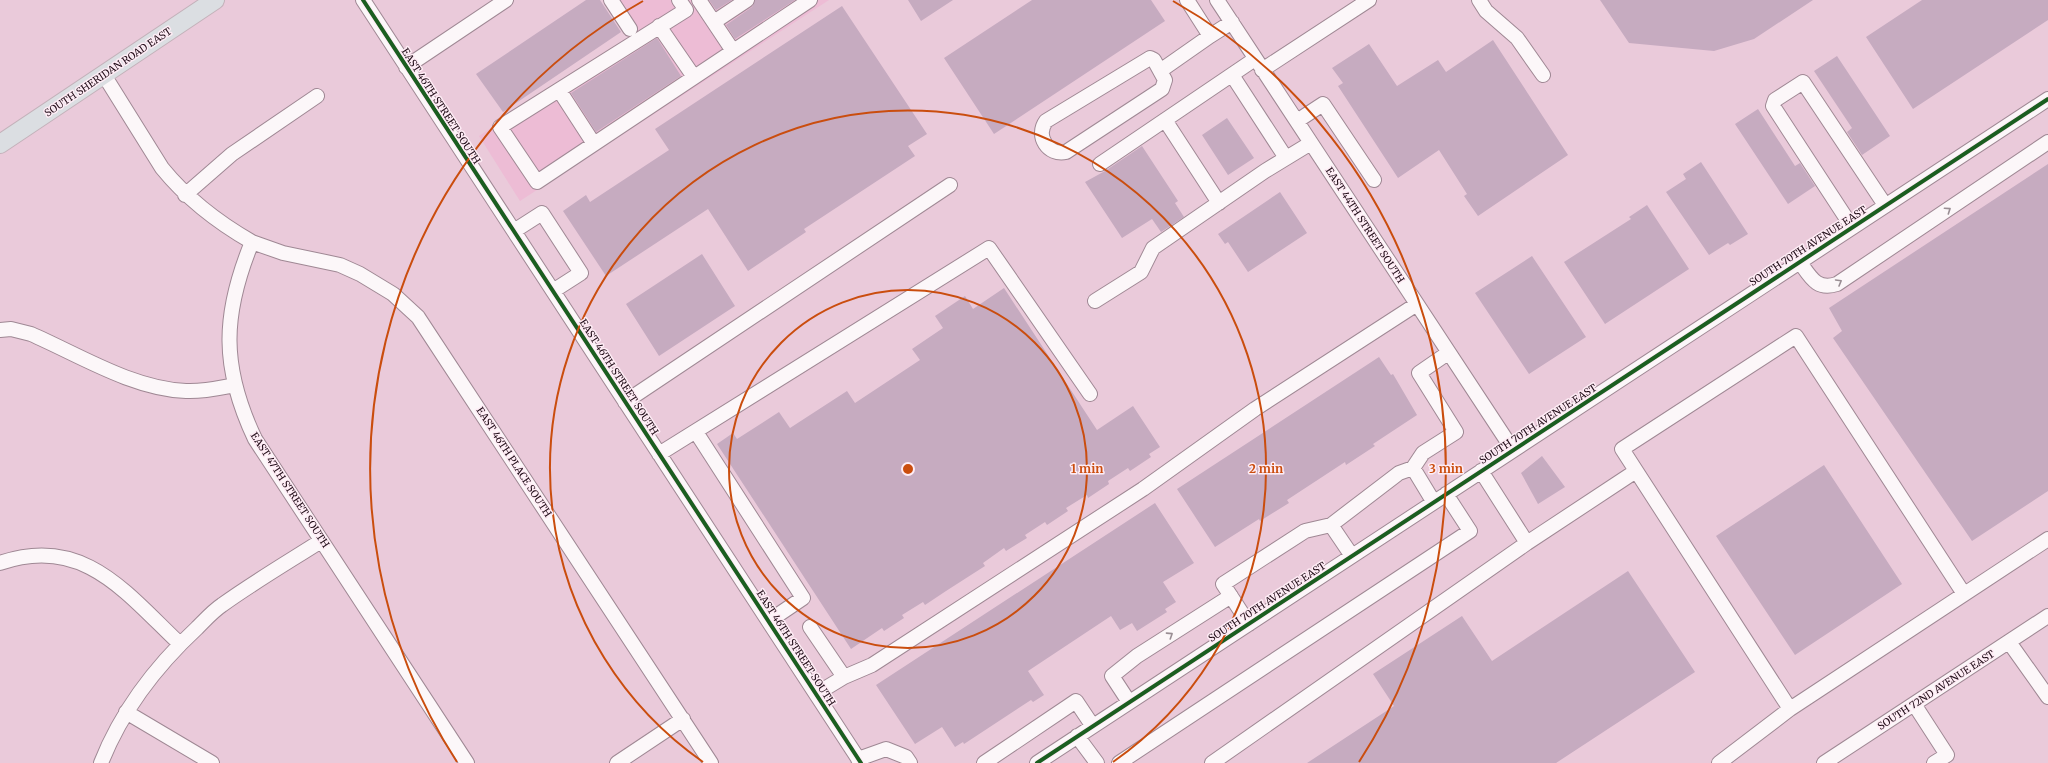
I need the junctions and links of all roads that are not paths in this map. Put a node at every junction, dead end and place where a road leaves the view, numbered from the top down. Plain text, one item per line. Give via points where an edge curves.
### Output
1 (215, 0) edge
2 (506, 0) edge
3 (611, 0) edge
4 (680, 0) edge
5 (699, 0) edge
6 (747, 0) edge
7 (810, 0) edge
8 (1186, 0) edge
9 (1217, 0) edge
10 (1369, 0) edge
11 (1479, 0) edge
12 (369, 2) edge
13 (714, 22) junction
14 (1232, 22) junction
15 (660, 26) junction
16 (630, 29) dead end
17 (1210, 36) junction
18 (733, 51) junction
19 (1259, 64) junction
20 (406, 67) junction
21 (1160, 71) junction
22 (104, 75) junction
23 (1232, 75) junction
24 (1543, 75) dead end
25 (694, 78) junction
26 (559, 90) junction
27 (317, 96) dead end
28 (2048, 99) edge
29 (1165, 120) junction
30 (1297, 121) junction
31 (2048, 142) edge
32 (1310, 143) junction
33 (0, 144) edge
34 (594, 144) junction
35 (1286, 158) junction
36 (1100, 164) dead end
37 (1374, 180) dead end
38 (950, 185) dead end
39 (185, 195) junction
40 (1218, 203) junction
41 (1885, 205) junction
42 (1852, 227) junction
43 (514, 231) junction
44 (252, 242) junction
45 (1799, 261) junction
46 (553, 292) junction
47 (1095, 301) dead end
48 (1417, 304) junction
49 (0, 330) edge
50 (1448, 353) junction
51 (235, 385) junction
52 (1090, 394) dead end
53 (625, 402) junction
54 (696, 432) junction
55 (1513, 450) junction
56 (659, 454) junction
57 (1413, 468) junction
58 (1481, 471) junction
59 (1636, 471) junction
60 (1446, 494) junction
61 (1433, 501) junction
62 (1331, 525) junction
63 (2048, 539) edge
64 (321, 541) junction
65 (1527, 543) junction
66 (1352, 556) junction
67 (0, 563) edge
68 (1964, 594) junction
69 (1231, 596) junction
70 (2048, 616) edge
71 (769, 622) junction
72 (1249, 624) junction
73 (810, 626) dead end
74 (2009, 642) junction
75 (180, 644) junction
76 (844, 676) junction
77 (816, 694) junction
78 (2048, 697) edge
79 (1129, 702) junction
80 (1914, 704) junction
81 (1790, 709) junction
82 (126, 712) junction
83 (683, 720) junction
84 (1092, 725) junction
85 (1077, 736) junction
86 (1951, 759) edge
87 (1046, 760) edge
88 (860, 761) edge
89 (101, 763) edge
90 (212, 763) edge
91 (467, 763) edge
92 (617, 763) edge
93 (711, 763) edge
94 (910, 763) edge
95 (984, 763) edge
96 (1097, 763) edge
97 (1119, 763) edge
98 (1212, 763) edge
99 (1719, 763) edge
100 (1824, 763) edge
101 (1934, 763) edge

1 - 22 main road, SOUTH SHERIDAN ROAD EAST
2 - 20 street
3 - 16 street
4 - 15 street via 686,10
5 - 13 street
6 - 13 street
7 - 18 street
8 - 17 street
9 - 14 street, EAST 44TH STREET SOUTH
10 - 19 street
11 - 24 street via 1486,11 1517,38
12 - 20 street, EAST 46TH STREET SOUTH
13 - 18 street
14 - 17 street
14 - 19 street, EAST 44TH STREET SOUTH
15 - 25 street
15 - 26 street
17 - 21 street
18 - 25 street
19 - 23 street
19 - 30 street, EAST 44TH STREET SOUTH
20 - 43 street, EAST 46TH STREET SOUTH
21 - 21 street via 1154,60 1145,59 1046,121 1041,127 1041,136 1051,151 1057,154 1066,152 1162,89 1165,80
22 - 33 main road, SOUTH SHERIDAN ROAD EAST
22 - 39 street via 162,168
23 - 29 street
23 - 35 street
25 - 34 street
26 - 34 street
26 - 34 street via 500,127 537,182
27 - 39 street via 232,154
28 - 41 street, SOUTH 70TH AVENUE EAST
29 - 36 street
29 - 40 street
30 - 32 street, EAST 44TH STREET SOUTH
30 - 37 street via 1324,104
45 -> 31 street via 1820,285 1828,287 1837,284
32 - 35 street
32 - 48 street, EAST 44TH STREET SOUTH
35 - 40 street
38 - 53 street
39 - 44 street via 214,220
40 - 47 street via 1153,248 1141,272
41 - 42 street, SOUTH 70TH AVENUE EAST
41 - 42 street via 1802,82 1775,100 1773,106
42 - 45 street, SOUTH 70TH AVENUE EAST
43 - 46 street, EAST 46TH STREET SOUTH
43 - 46 street via 542,213 577,266 581,273
44 - 51 street, EAST 47TH STREET SOUTH via 240,272 231,310 229,342
44 - 83 street, EAST 46TH PLACE SOUTH via 283,253 340,265 360,274 393,294 418,317
45 - 55 street, SOUTH 70TH AVENUE EAST
46 - 53 street, EAST 46TH STREET SOUTH
48 - 50 street, EAST 44TH STREET SOUTH
48 - 76 street via 1255,409 1136,493 872,665
49 - 51 street via 11,329 31,334 148,385 198,391
50 - 55 street, EAST 44TH STREET SOUTH
50 - 57 street via 1419,373 1456,432 1423,453
51 - 64 street, EAST 47TH STREET SOUTH via 244,416 255,439
52 - 54 street via 989,248
53 - 56 street, EAST 46TH STREET SOUTH
54 - 56 street
54 - 71 street via 803,598
55 - 58 street, SOUTH 70TH AVENUE EAST
56 - 71 street, EAST 46TH STREET SOUTH
57 - 61 street
57 - 62 street via 1399,473
58 - 60 street, SOUTH 70TH AVENUE EAST
58 - 65 street
59 - 65 street
59 - 68 street via 1622,449 1796,336
59 - 81 street
60 - 61 street, SOUTH 70TH AVENUE EAST
60 - 97 street via 1470,531
61 - 66 street, SOUTH 70TH AVENUE EAST
62 - 66 street
62 - 69 street via 1305,531 1223,584
63 - 68 street
64 - 75 street via 220,606
64 - 91 street, EAST 47TH STREET SOUTH
65 - 98 street
66 - 72 street, SOUTH 70TH AVENUE EAST
67 - 75 street via 18,557 51,556 71,559 94,568 113,580
68 - 81 street
69 - 72 street
79 -> 69 street via 1112,676 1137,656
70 - 74 street, SOUTH 72ND AVENUE EAST
71 - 77 street, EAST 46TH STREET SOUTH
72 - 79 street, SOUTH 70TH AVENUE EAST
73 - 76 street
74 - 78 street
74 - 80 street, SOUTH 72ND AVENUE EAST
75 - 82 street via 155,672
76 - 77 street
77 - 88 street, EAST 46TH STREET SOUTH
79 - 84 street, SOUTH 70TH AVENUE EAST
80 - 86 street
80 - 100 street, SOUTH 72ND AVENUE EAST
81 - 99 street
82 - 89 street via 110,740
82 - 90 street
83 - 92 street
83 - 93 street, EAST 46TH PLACE SOUTH
84 - 85 street, SOUTH 70TH AVENUE EAST
84 - 95 street via 1076,701
85 - 87 street, SOUTH 70TH AVENUE EAST
85 - 96 street
86 - 101 street
88 - 94 street via 886,749 906,756

